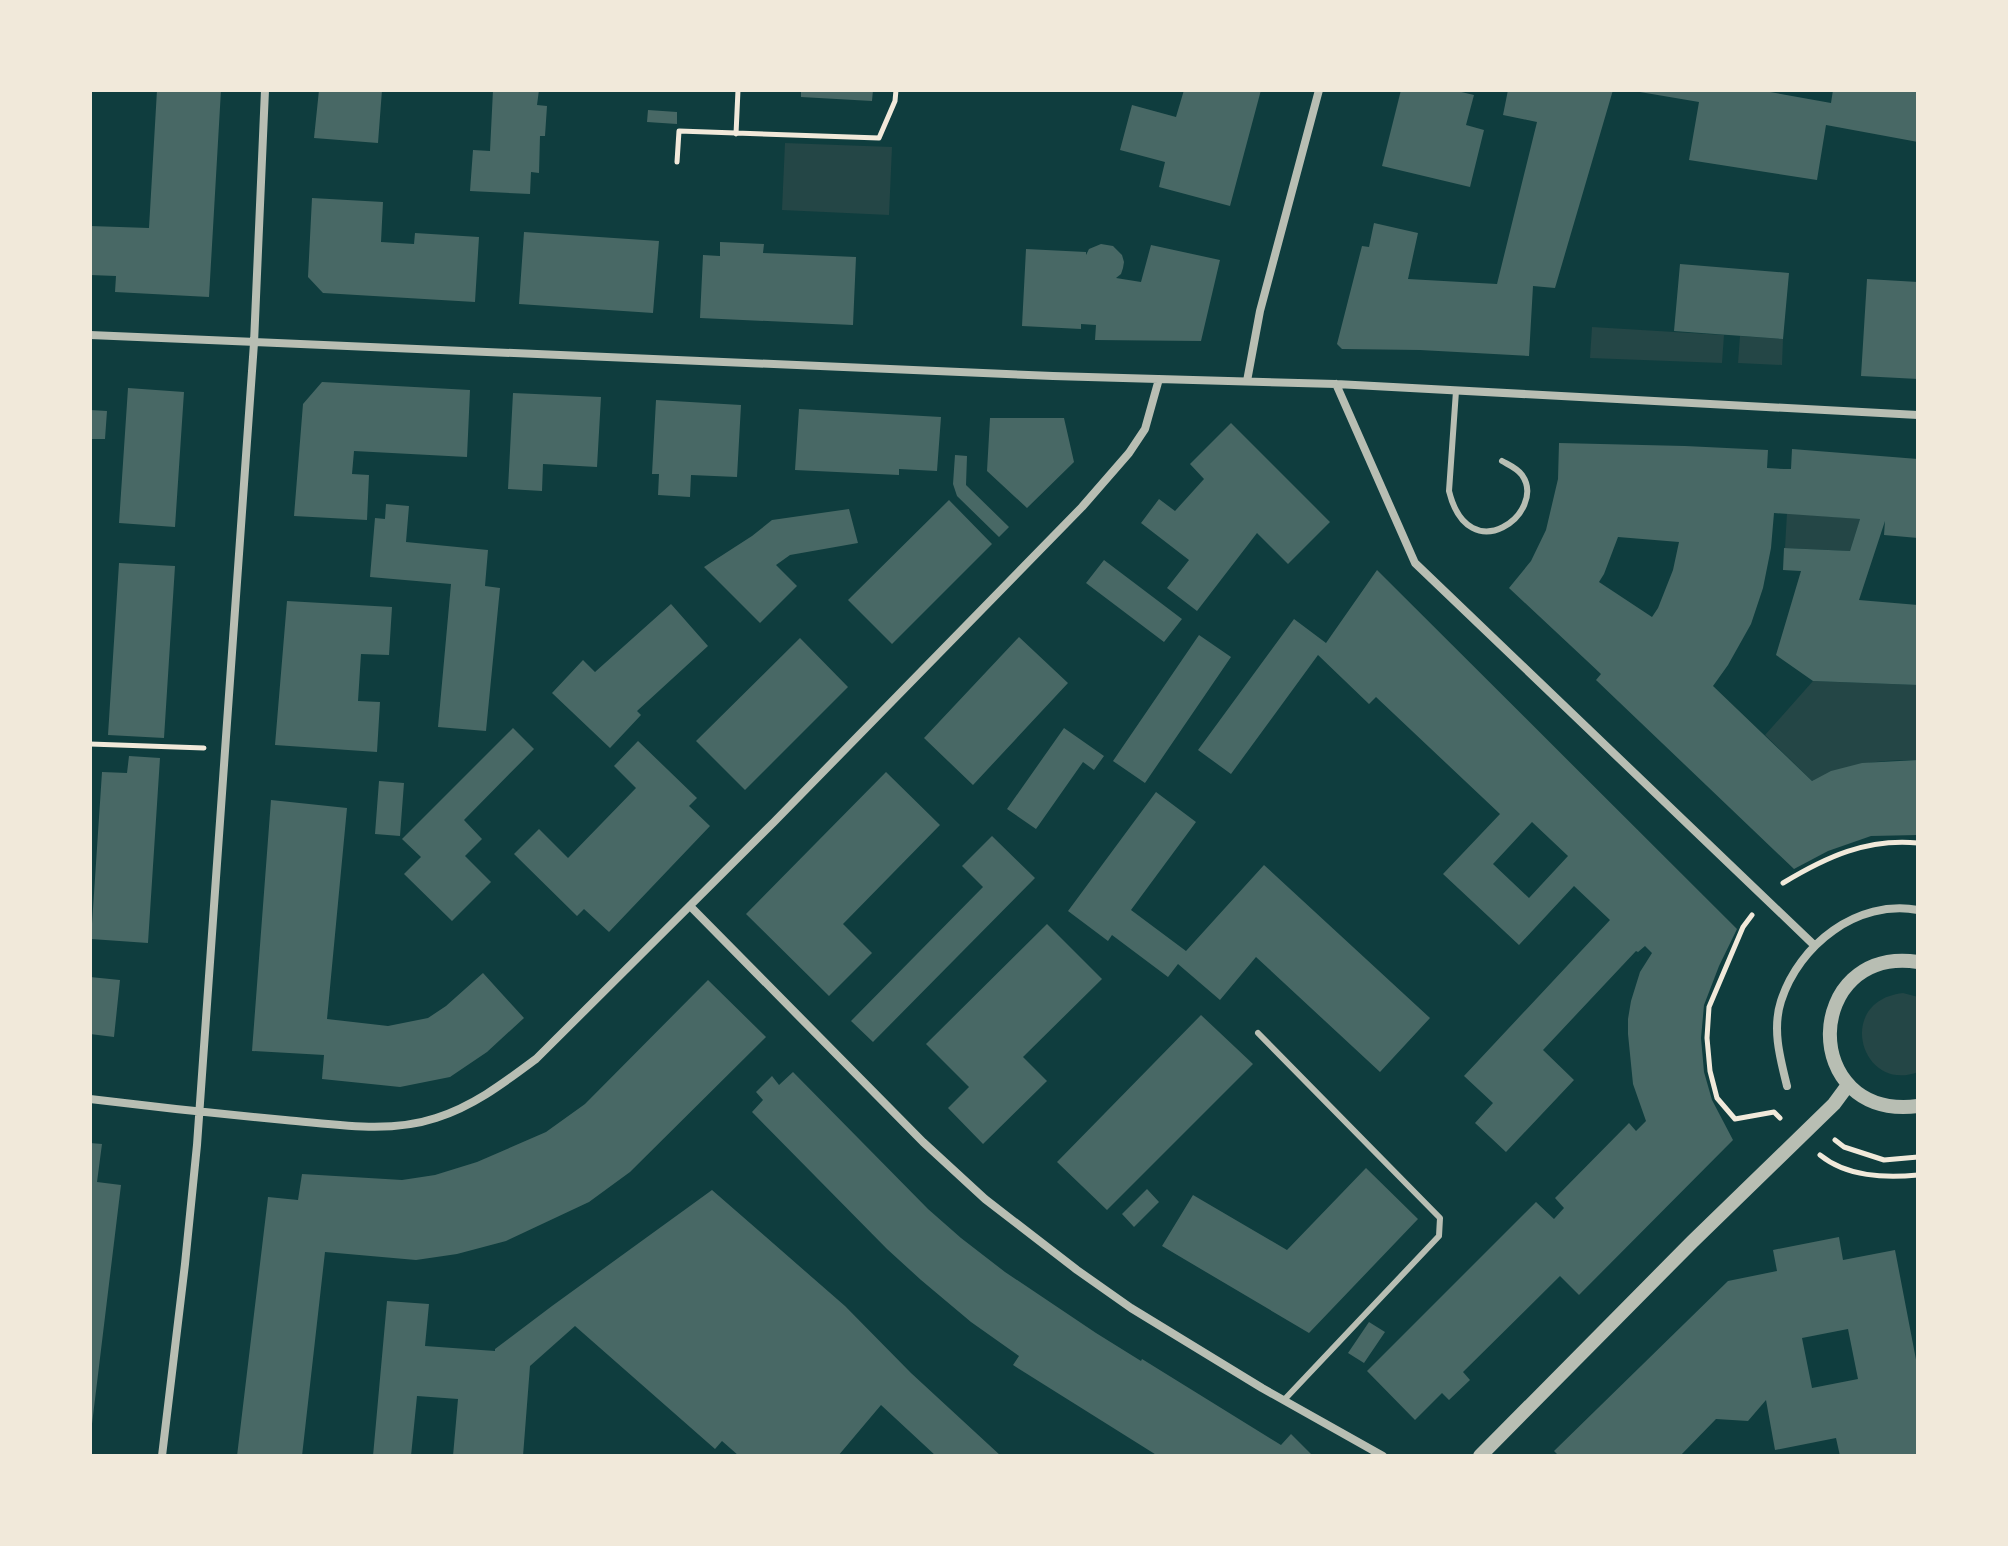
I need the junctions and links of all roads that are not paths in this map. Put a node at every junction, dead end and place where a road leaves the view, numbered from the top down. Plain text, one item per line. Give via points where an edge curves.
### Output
1 (265, 90) edge
2 (1319, 90) edge
3 (90, 335) edge
4 (254, 343) junction
5 (1159, 379) junction
6 (1247, 381) junction
7 (1336, 384) junction
8 (1456, 391) junction
9 (1918, 415) edge
10 (1502, 461) dead end
11 (690, 906) junction
12 (1918, 910) edge
13 (1815, 946) junction
14 (1918, 962) edge
15 (1258, 1033) dead end
16 (1848, 1085) junction
17 (1787, 1086) dead end
18 (90, 1099) edge
19 (1918, 1106) edge
20 (199, 1112) junction
21 (1284, 1400) junction
22 (162, 1456) edge
23 (1383, 1456) edge
24 (1480, 1456) edge

1 - 4 street
2 - 6 street via 1260,311
3 - 4 street
4 - 5 street
4 - 20 street
5 - 6 street
5 - 11 street via 1145,429 1082,507
6 - 7 street
7 - 8 street
7 - 13 street via 1415,563
8 - 9 street
8 - 10 lane via 1449,491 1453,506 1472,527 1503,529 1522,508 1526,483
11 - 20 street via 536,1059 495,1089 435,1119 388,1127
11 - 21 street via 985,1199 1131,1308
12 - 13 street via 1865,914 1827,933
13 - 17 street via 1798,964 1780,1003 1777,1045
14 - 16 street via 1893,961 1871,968 1851,981 1838,999 1829,1044
15 - 21 lane via 1440,1218 1439,1236
16 - 19 street via 1882,1106
16 - 24 street
18 - 20 street
20 - 22 street
21 - 23 street

